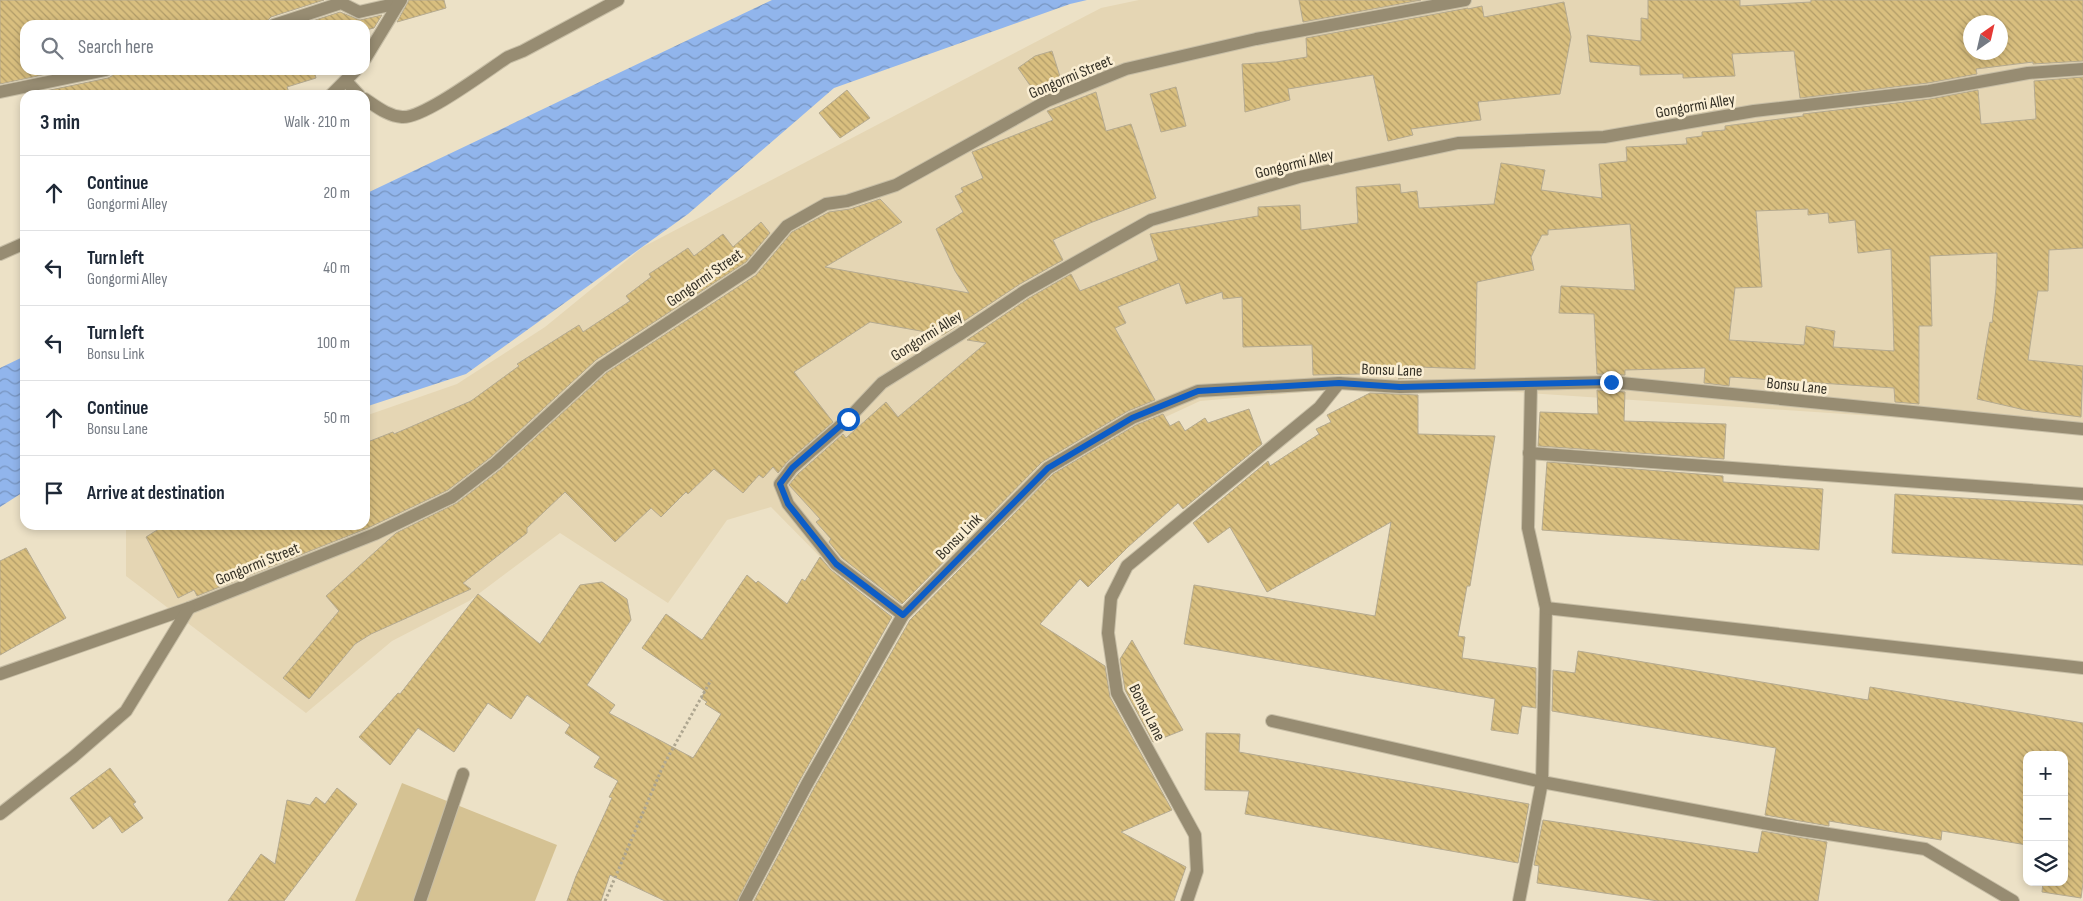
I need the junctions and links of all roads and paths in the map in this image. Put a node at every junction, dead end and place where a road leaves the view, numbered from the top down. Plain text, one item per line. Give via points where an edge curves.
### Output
1 (618, 0) edge
2 (1464, 0) edge
3 (400, 1) edge
4 (289, 20) edge
5 (370, 51) edge
6 (2083, 69) edge
7 (82, 75) edge
8 (351, 75) edge
9 (346, 81) junction
10 (336, 90) edge
11 (354, 90) edge
12 (0, 92) edge
13 (370, 102) edge
14 (20, 245) edge
15 (0, 254) edge
16 (1339, 383) junction
17 (1531, 384) junction
18 (2083, 429) edge
19 (1529, 453) junction
20 (2083, 494) edge
21 (189, 608) junction
22 (1546, 608) junction
23 (903, 615) junction
24 (2083, 668) edge
25 (0, 674) edge
26 (711, 680) dead end
27 (1272, 721) dead end
28 (462, 774) dead end
29 (1542, 782) junction
30 (0, 814) edge
31 (420, 901) edge
32 (605, 901) edge
33 (745, 901) edge
34 (1187, 901) edge
35 (1519, 901) edge
36 (2013, 901) edge

1 - 13 street via 508,57 421,113 404,118 386,113
2 - 21 street, Gongormi Street via 1256,39 1126,70 1047,101 896,185 826,204 787,226 750,268 717,292 601,367 496,463 452,497 374,534
3 - 4 street via 359,12 341,3
3 - 5 street
6 - 23 street, Gongormi Alley via 1754,111 1604,137 1458,143 1299,177 1151,220 1025,291 882,383 848,419 792,468 780,484 788,504 836,564
7 - 12 street
8 - 9 street
9 - 10 street
9 - 11 street
14 - 15 street
16 - 17 street, Bonsu Lane via 1400,387
16 - 23 street, Bonsu Link via 1198,391 1132,418 1048,468
16 - 34 street, Bonsu Lane via 1319,408 1127,566 1111,598 1108,633 1117,693 1195,835 1197,872
17 - 18 street, Bonsu Lane via 1611,382
17 - 19 street
19 - 20 street
19 - 22 street via 1528,528
21 - 25 street, Gongormi Street
21 - 30 street via 126,711
22 - 24 street
22 - 29 street
23 - 33 street, Bonsu Link
26 - 32 path via 663,766
27 - 29 street
28 - 31 street
29 - 35 street
29 - 36 street via 1796,829 1925,849

